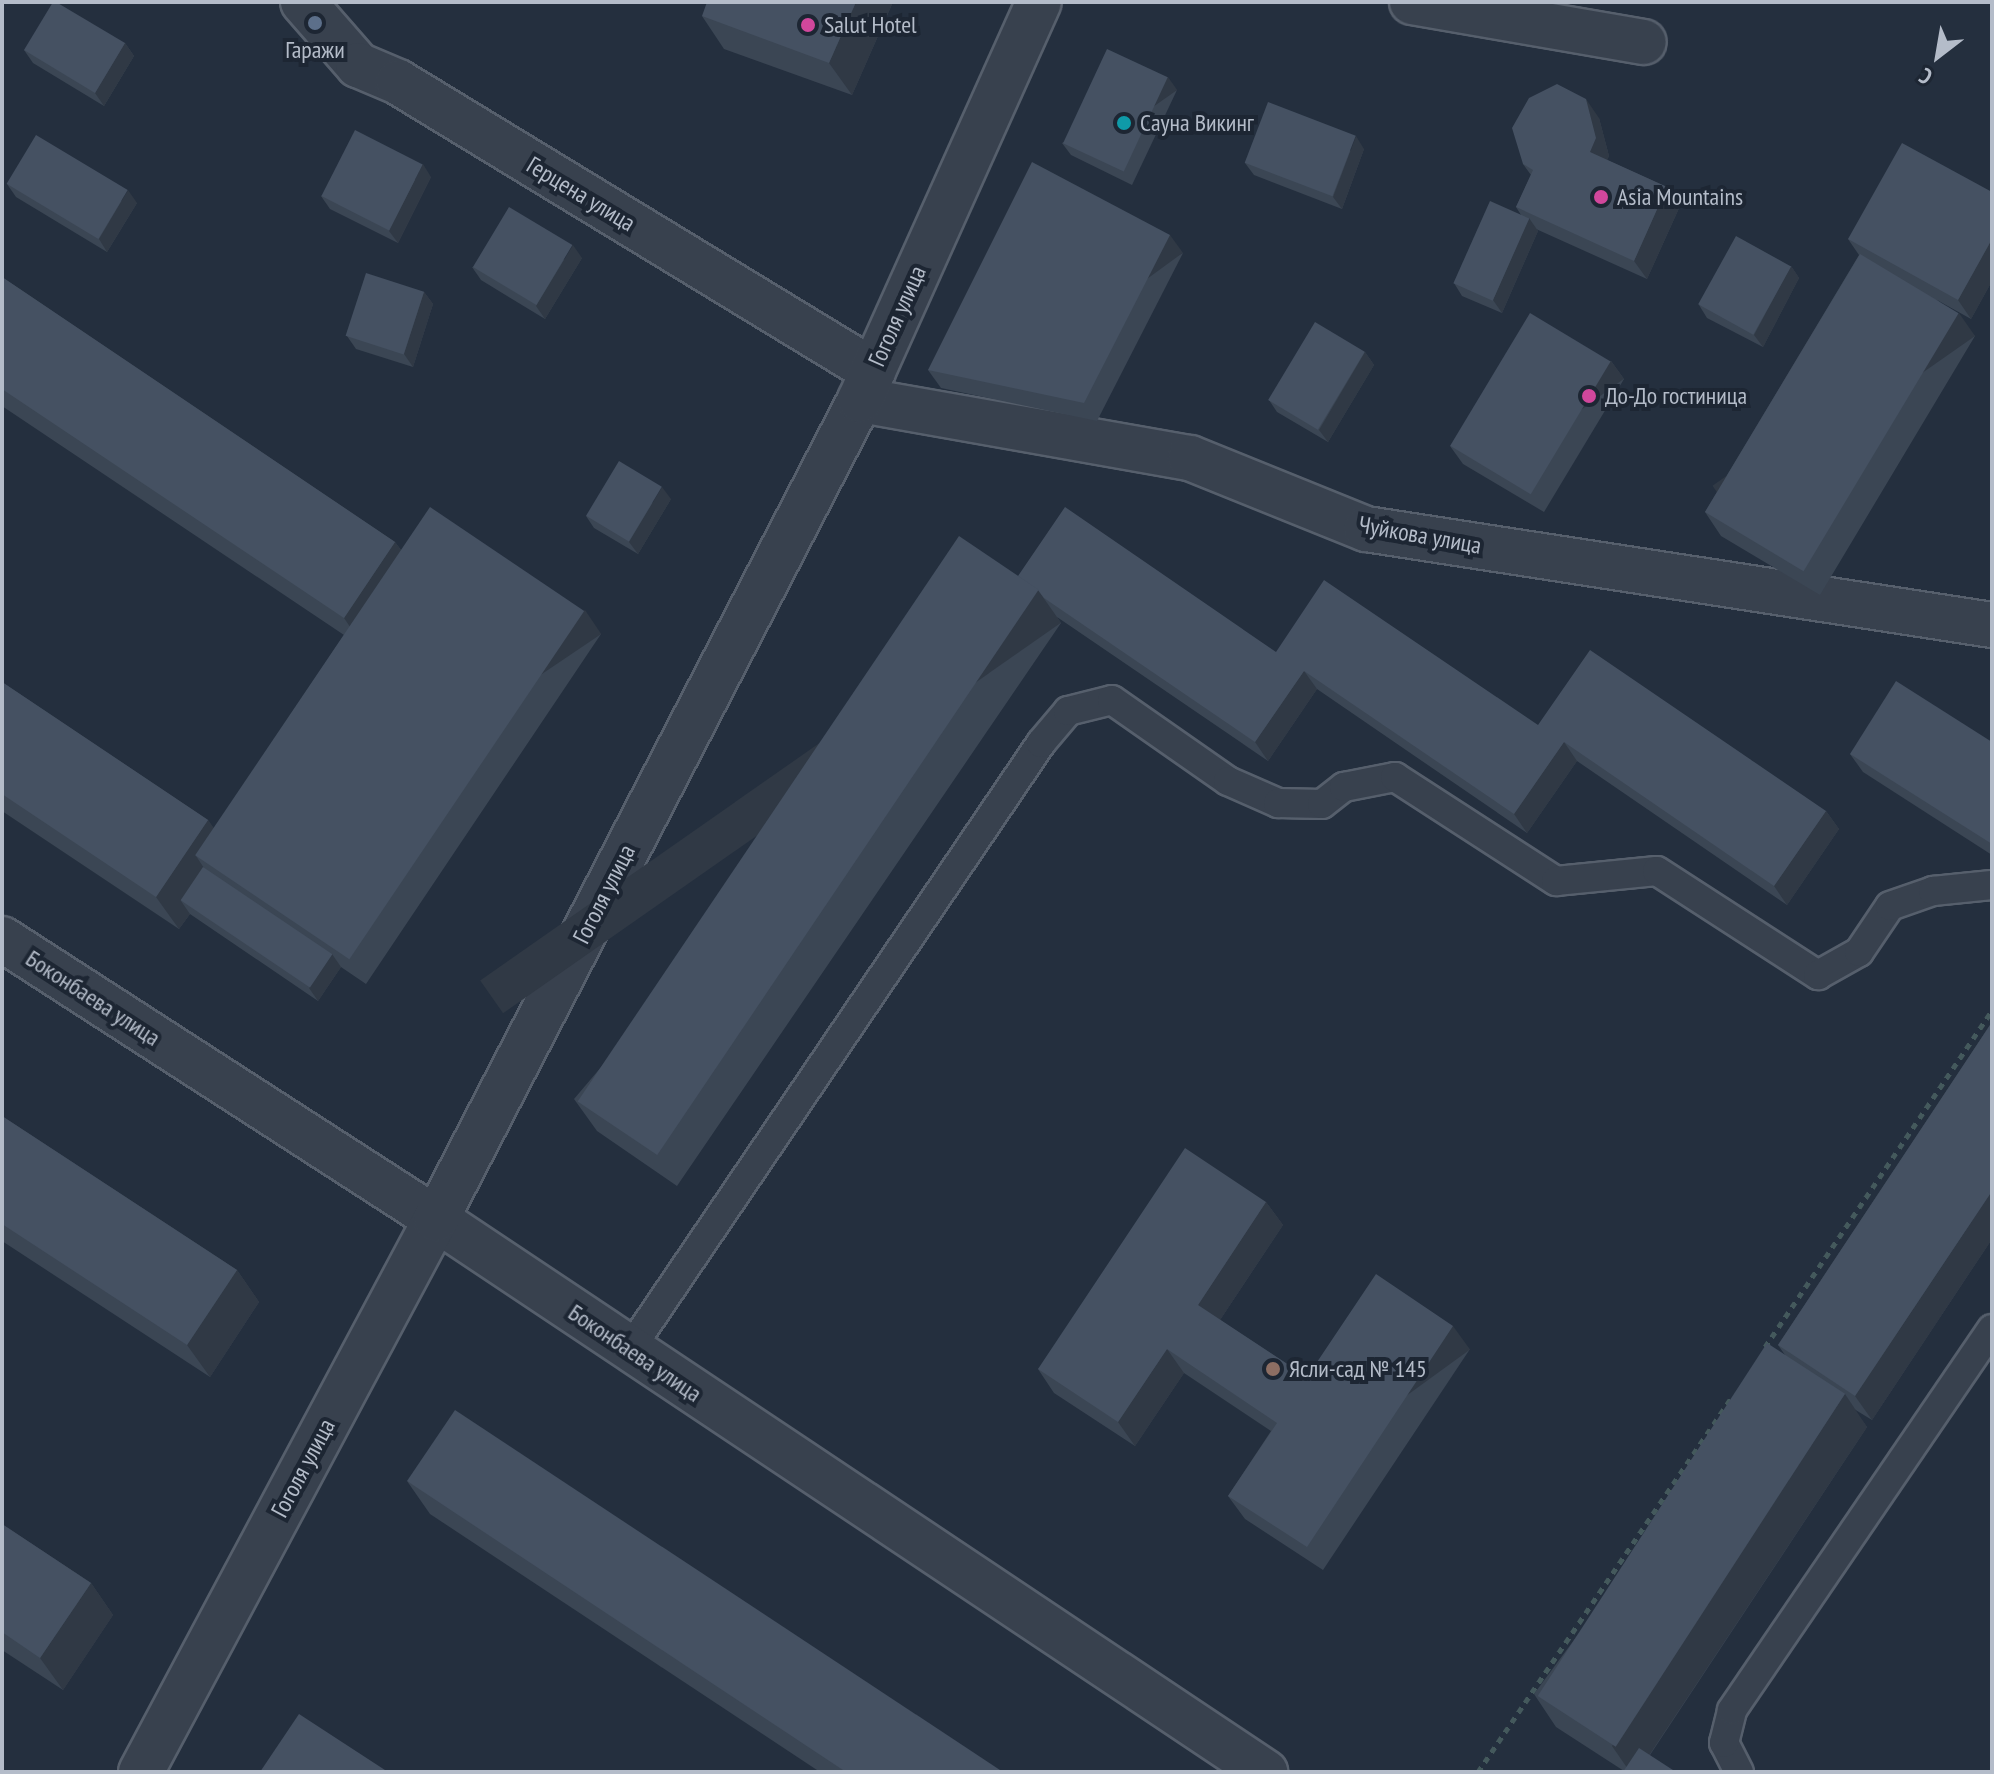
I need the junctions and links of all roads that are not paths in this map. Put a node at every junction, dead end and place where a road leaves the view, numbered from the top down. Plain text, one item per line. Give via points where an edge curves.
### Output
1 (303, 2) edge
2 (1039, 2) edge
3 (1412, 2) edge
4 (1644, 42) dead end
5 (866, 386) junction
6 (1992, 625) edge
7 (1992, 885) edge
8 (2, 939) edge
9 (436, 1219) junction
10 (1992, 1329) edge
11 (630, 1349) junction
12 (141, 1772) edge
13 (1265, 1772) edge
14 (1739, 1772) edge

1 - 5 street, Герцена улица via 358,65 398,82
2 - 5 street, Гоголя улица
3 - 4 street
5 - 6 street, Чуйкова улица via 1190,458 1366,529
5 - 9 street, Гоголя улица
7 - 11 lane via 1933,891 1890,906 1859,952 1818,975 1657,871 1556,881 1395,777 1344,787 1322,804 1278,803 1228,781 1112,700 1068,711
8 - 9 street, Боконбаева улица
9 - 11 street, Боконбаева улица
9 - 12 street, Гоголя улица
10 - 14 lane via 1732,1710 1724,1743
11 - 13 street, Боконбаева улица

